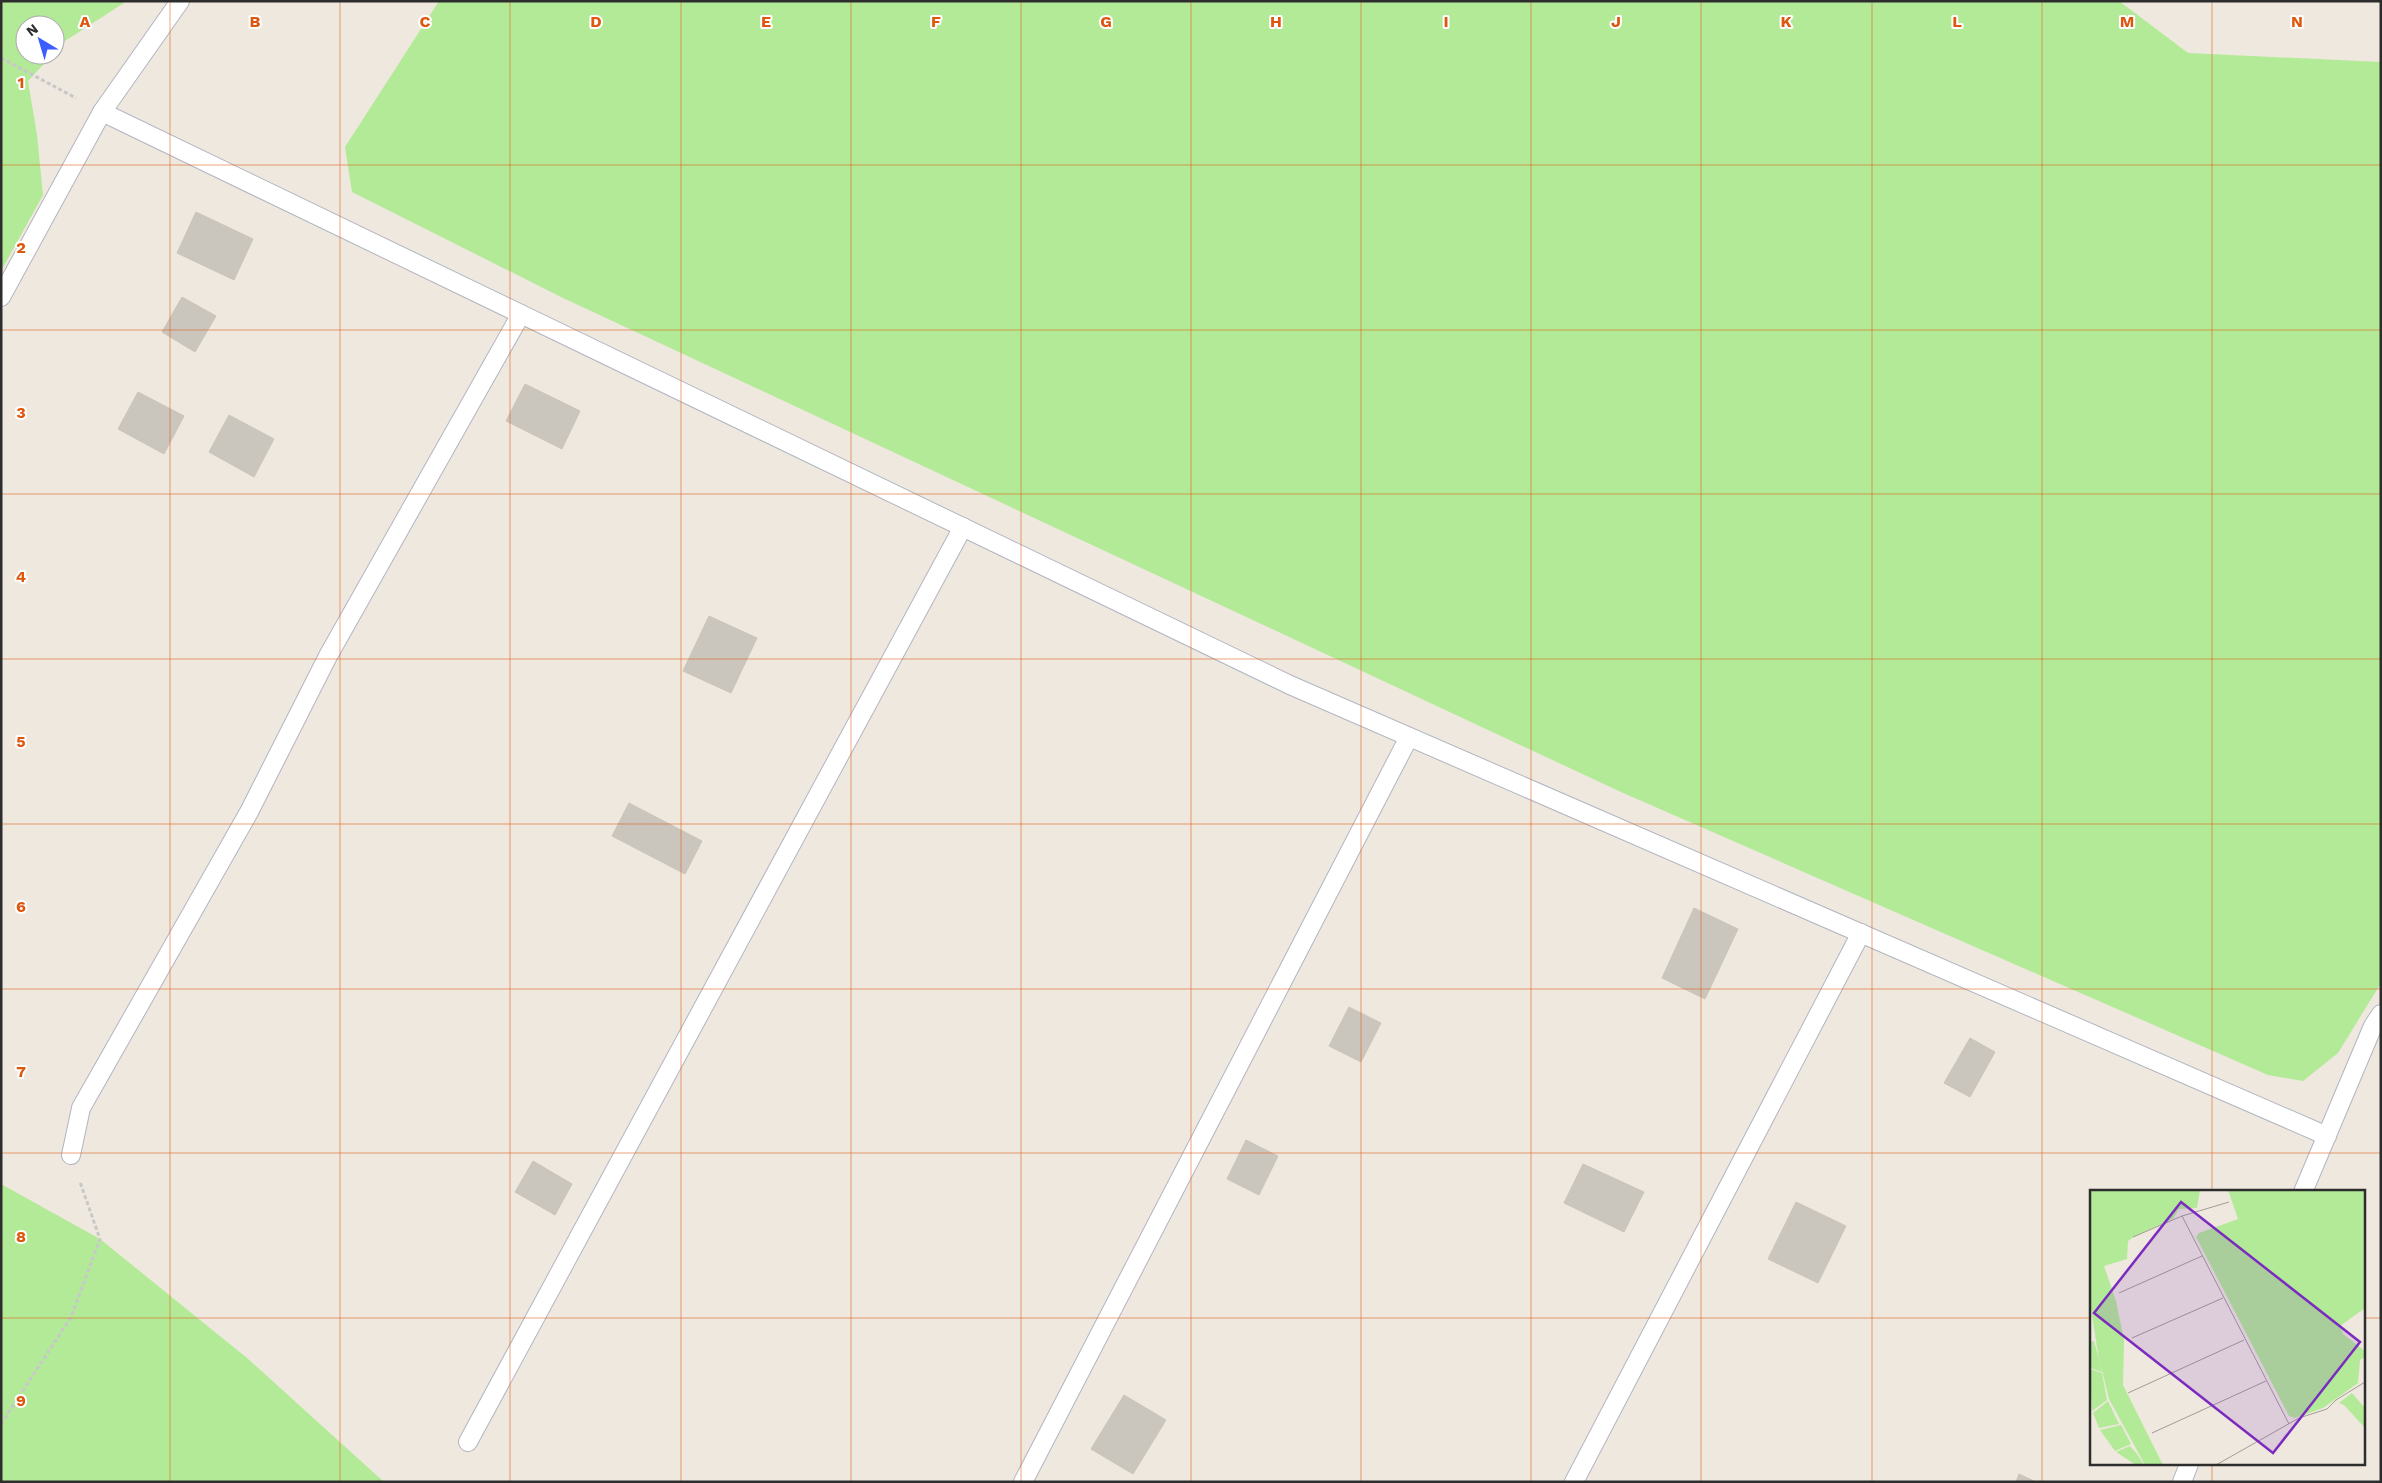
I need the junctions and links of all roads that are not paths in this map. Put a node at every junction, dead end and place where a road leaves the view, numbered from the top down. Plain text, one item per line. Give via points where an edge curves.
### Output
1 (180, 1) edge
2 (102, 112) junction
3 (1, 297) edge
4 (521, 314) junction
5 (964, 527) junction
6 (1409, 736) junction
7 (1861, 933) junction
8 (2381, 1014) edge
9 (2327, 1136) junction
10 (71, 1155) road end
11 (2305, 1190) edge
12 (468, 1442) dead end
13 (2188, 1466) edge
14 (1023, 1482) edge
15 (1574, 1482) edge
16 (2182, 1482) edge

1 - 2 lane
2 - 3 lane
2 - 4 lane
4 - 5 lane
4 - 10 lane via 328,656 249,812 81,1108
5 - 6 lane via 1290,685
5 - 12 lane
6 - 7 lane
6 - 14 lane
7 - 9 lane
7 - 15 lane
8 - 9 lane
9 - 11 lane
13 - 16 lane

